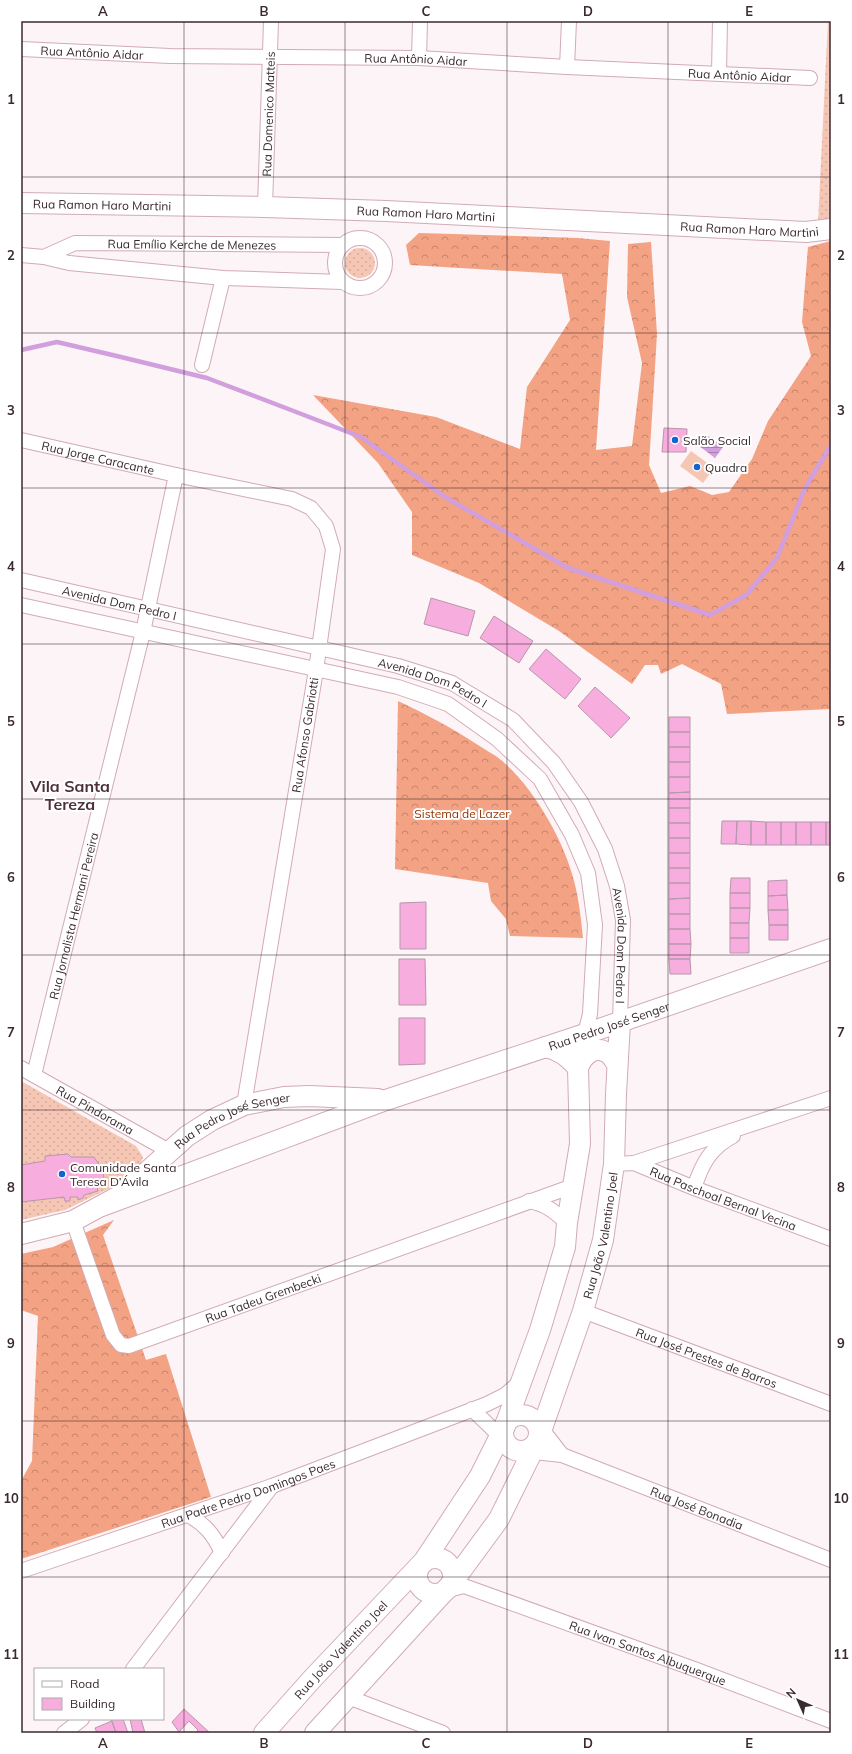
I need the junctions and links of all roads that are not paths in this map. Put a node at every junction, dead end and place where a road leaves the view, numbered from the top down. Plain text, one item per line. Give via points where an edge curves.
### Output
1 (270, 21) edge
2 (420, 21) edge
3 (569, 21) edge
4 (720, 21) edge
5 (21, 49) edge
6 (269, 57) junction
7 (419, 58) junction
8 (567, 67) junction
9 (719, 73) junction
10 (810, 78) dead end
11 (21, 203) edge
12 (265, 207) junction
13 (831, 229) edge
14 (343, 244) junction
15 (21, 255) edge
16 (44, 257) junction
17 (223, 278) junction
18 (342, 282) junction
19 (202, 365) dead end
20 (21, 440) edge
21 (176, 475) junction
22 (21, 580) edge
23 (21, 605) edge
24 (149, 608) junction
25 (143, 632) junction
26 (319, 648) junction
27 (316, 670) junction
28 (831, 949) edge
29 (620, 1022) junction
30 (585, 1034) junction
31 (545, 1047) junction
32 (617, 1064) junction
33 (21, 1068) edge
34 (578, 1068) junction
35 (34, 1075) junction
36 (309, 1096) junction
37 (831, 1098) edge
38 (386, 1100) junction
39 (244, 1105) junction
40 (759, 1122) junction
41 (309, 1129) junction
42 (187, 1136) junction
43 (169, 1151) junction
44 (624, 1163) junction
45 (197, 1166) junction
46 (573, 1186) junction
47 (694, 1188) junction
48 (529, 1201) junction
49 (102, 1206) junction
50 (73, 1221) junction
51 (567, 1223) junction
52 (21, 1234) edge
53 (831, 1239) edge
54 (583, 1310) junction
55 (523, 1380) junction
56 (831, 1404) edge
57 (472, 1409) junction
58 (521, 1433) junction
59 (562, 1455) junction
60 (272, 1486) junction
61 (188, 1515) junction
62 (222, 1552) junction
63 (831, 1560) edge
64 (421, 1565) junction
65 (21, 1571) edge
66 (451, 1582) junction
67 (134, 1668) edge
68 (348, 1697) junction
69 (81, 1720) edge
70 (831, 1721) edge
71 (64, 1733) edge
72 (264, 1733) edge
73 (315, 1733) edge
74 (443, 1733) edge

1 - 6 street, Rua Domenico Matteis
2 - 7 street
3 - 8 street
4 - 9 street
5 - 6 street, Rua Antônio Aidar via 170,56
6 - 7 street, Rua Antônio Aidar
6 - 12 street, Rua Domenico Matteis
7 - 8 street, Rua Antônio Aidar
8 - 9 street, Rua Antônio Aidar
9 - 10 street, Rua Antônio Aidar
11 - 12 street, Rua Ramon Haro Martini
12 - 13 street, Rua Ramon Haro Martini via 806,232
14 - 16 street, Rua Emílio Kerche de Menezes via 75,243
14 - 18 street via 335,259 337,275
14 - 18 street via 358,238 370,240 380,248 385,264 384,272 373,285 357,288
15 - 16 street, Rua Emílio Kerche de Menezes
16 - 17 street, Rua Emílio Kerche de Menezes via 69,263
17 - 18 street, Rua Emílio Kerche de Menezes
17 - 19 street
20 - 21 street, Rua Jorge Caracante
21 - 24 street, Rua Jornalista Hermani Pereira
21 - 26 street, Rua Afonso Gabriotti via 292,499 310,508 326,526 333,549
22 - 24 street, Avenida Dom Pedro I
23 - 25 street, Avenida Dom Pedro I
24 - 25 street, Rua Jornalista Hermani Pereira
24 - 26 street, Avenida Dom Pedro I
25 - 27 street, Avenida Dom Pedro I
25 - 35 street, Rua Jornalista Hermani Pereira
26 - 27 street, Rua Afonso Gabriotti
26 - 29 street, Avenida Dom Pedro I via 398,666 452,683 513,720 554,763 598,832 617,886 623,920
27 - 30 street, Avenida Dom Pedro I via 398,687 448,704 497,739 540,779 572,835 588,873 595,925 590,1014
27 - 39 street, Rua Afonso Gabriotti
28 - 29 street, Rua Pedro José Senger
29 - 30 street, Rua Pedro José Senger
29 - 32 street, Rua João Valentino Joel
30 - 31 street, Rua Pedro José Senger
30 - 34 street, Rua João Valentino Joel
31 - 34 street via 565,1055
31 - 38 street, Rua Pedro José Senger
32 - 34 street via 609,1054 599,1050 587,1054
32 - 44 street, Rua João Valentino Joel
33 - 35 street, Rua Pindorama
34 - 46 street, Rua João Valentino Joel via 580,1144
35 - 43 street, Rua Pindorama
36 - 38 street, Rua Pedro José Senger
36 - 39 street, Rua Pedro José Senger via 284,1097
36 - 41 street via 317,1106 319,1115
37 - 40 street
38 - 41 street, Rua Pedro José Senger
39 - 42 street, Rua Pedro José Senger via 212,1120
40 - 44 street
40 - 47 street via 728,1138 712,1151 701,1167
41 - 45 street, Rua Pedro José Senger
42 - 43 street, Rua Pedro José Senger
42 - 45 street via 186,1152
43 - 45 street
43 - 49 street, Rua Pedro José Senger via 136,1183
44 - 47 street, Rua Paschoal Bernal Vecina
44 - 54 street, Rua João Valentino Joel
45 - 49 street, Rua Pedro José Senger
46 - 48 street, Rua Tadeu Grembecki
46 - 51 street, Rua João Valentino Joel
47 - 53 street, Rua Paschoal Bernal Vecina
48 - 50 street, Rua Tadeu Grembecki via 130,1346 120,1345 113,1335
48 - 51 street via 544,1204
49 - 50 street, Rua Pedro José Senger
50 - 52 street, Rua Pedro José Senger
51 - 55 street, Rua João Valentino Joel via 566,1247
54 - 56 street, Rua José Prestes de Barros
54 - 58 street, Rua João Valentino Joel
55 - 57 street, Rua Padre Pedro Domingos Paes via 496,1400
55 - 58 street, Rua João Valentino Joel
57 - 58 street, Rua Padre Pedro Domingos Paes
57 - 58 street
57 - 60 street, Rua Padre Pedro Domingos Paes
58 - 59 street, Rua José Bonadia
58 - 59 street
58 - 64 street, Rua João Valentino Joel via 480,1476
58 - 66 street, Rua João Valentino Joel via 499,1519
59 - 63 street, Rua José Bonadia
60 - 61 street, Rua Padre Pedro Domingos Paes
60 - 62 street
61 - 62 street via 210,1530
61 - 65 street, Rua Padre Pedro Domingos Paes
62 - 67 street
64 - 66 street via 433,1558 442,1559
64 - 66 street via 417,1577 420,1586 428,1592
64 - 72 street, Rua João Valentino Joel
66 - 68 street, Rua João Valentino Joel
66 - 70 street, Rua Ivan Santos Albuquerque
68 - 73 street, Rua João Valentino Joel
68 - 74 street
69 - 71 street

